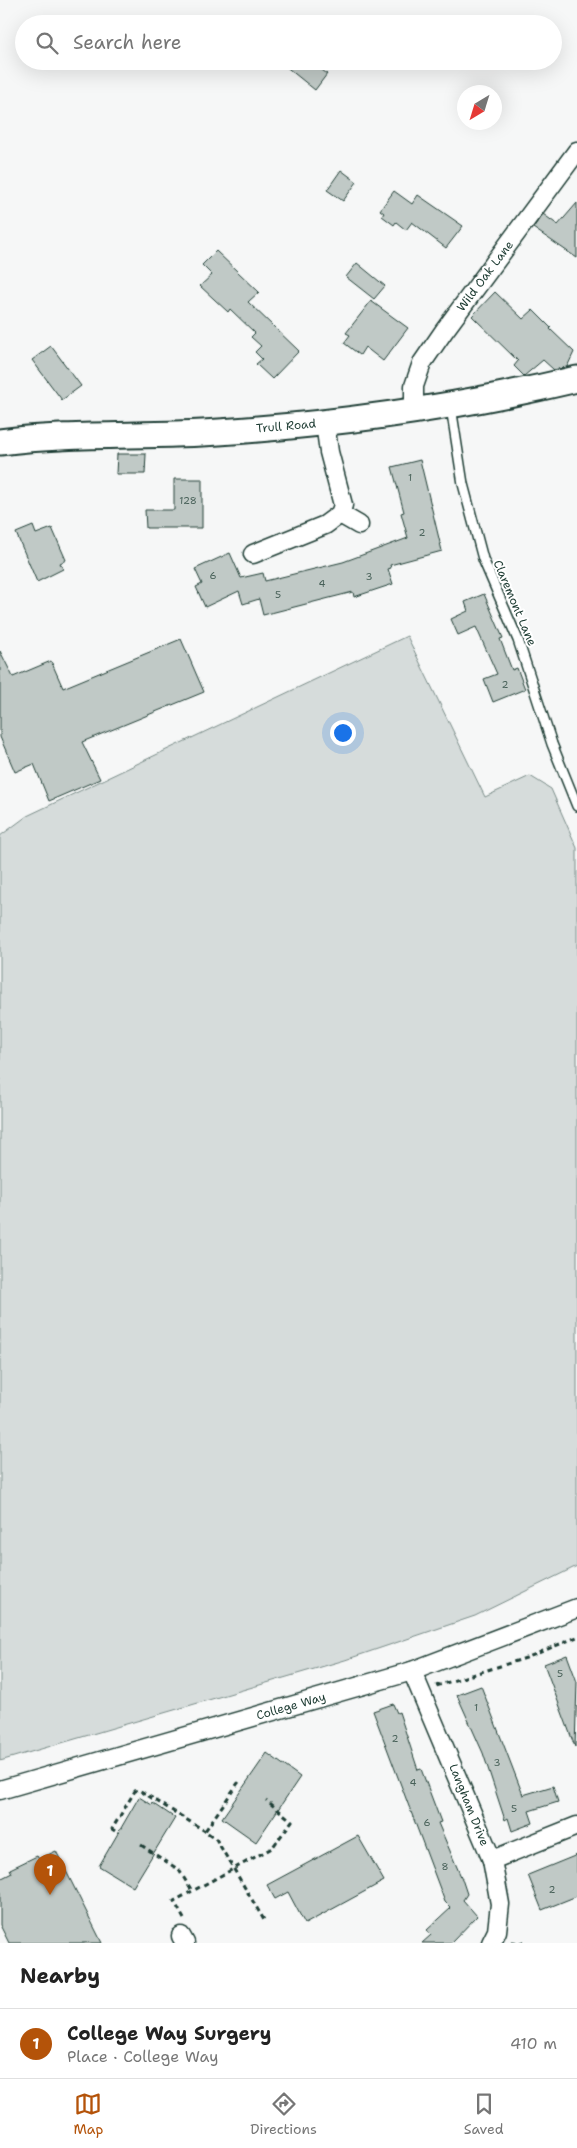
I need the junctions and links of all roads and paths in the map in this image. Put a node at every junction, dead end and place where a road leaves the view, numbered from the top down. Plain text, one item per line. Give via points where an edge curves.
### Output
1 (577, 151) edge
2 (572, 380) edge
3 (450, 404) junction
4 (414, 409) junction
5 (325, 423) junction
6 (0, 442) edge
7 (340, 514) junction
8 (359, 524) dead end
9 (253, 554) dead end
10 (577, 806) edge
11 (577, 1608) edge
12 (577, 1637) edge
13 (412, 1671) junction
14 (422, 1691) junction
15 (240, 1784) dead end
16 (0, 1790) edge
17 (266, 1800) dead end
18 (577, 1826) edge
19 (115, 1830) dead end
20 (205, 1831) junction
21 (141, 1845) dead end
22 (492, 1860) junction
23 (233, 1868) junction
24 (192, 1891) junction
25 (264, 1920) dead end
26 (183, 1940) edge
27 (491, 1943) edge

1 - 4 street, Wild Oak Lane via 422,363 414,386
2 - 3 street, Trull Road
3 - 4 street, Trull Road
3 - 10 lane, Claremont Lane via 463,484 483,559 518,640 552,744
4 - 5 street, Trull Road
5 - 6 street, Trull Road via 217,432
5 - 7 street via 343,505
7 - 8 street
7 - 9 street via 325,525
11 - 13 street, College Way
12 - 14 path via 526,1658
13 - 14 street, Langham Drive
13 - 16 street, College Way
14 - 22 street, Langham Drive
15 - 20 path
17 - 23 path via 292,1821 272,1848
18 - 22 street
19 - 20 path via 112,1829 135,1790 139,1790
20 - 23 path via 216,1839
21 - 24 path via 179,1870
22 - 27 street, Langham Drive via 500,1904 497,1931
23 - 24 path
23 - 25 path
24 - 26 path via 174,1901 186,1923

